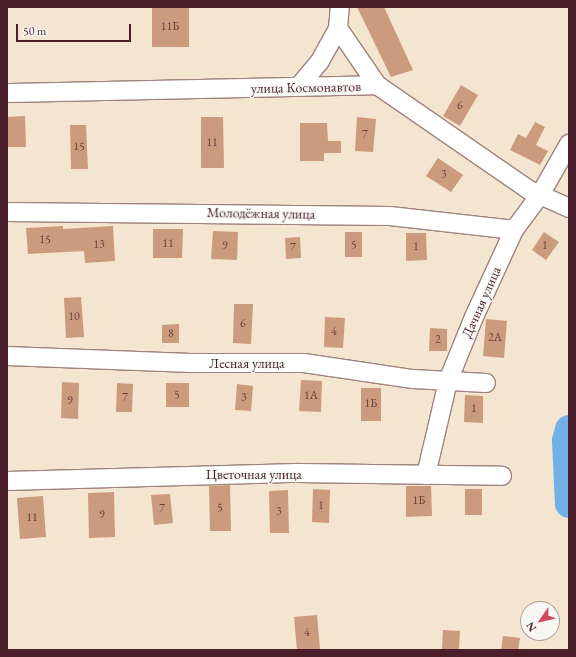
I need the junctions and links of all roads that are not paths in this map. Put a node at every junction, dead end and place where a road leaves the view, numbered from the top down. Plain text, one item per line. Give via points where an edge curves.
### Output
1 (340, 7) edge
2 (338, 28) junction
3 (300, 85) junction
4 (377, 85) junction
5 (7, 93) edge
6 (569, 144) edge
7 (540, 195) junction
8 (569, 208) edge
9 (7, 212) edge
10 (514, 230) junction
11 (7, 356) edge
12 (448, 381) junction
13 (486, 383) dead end
14 (426, 475) junction
15 (502, 476) dead end
16 (7, 481) edge

1 - 2 street
2 - 3 street via 320,61
2 - 4 street
3 - 4 street, улица Космонавтов
3 - 5 street, улица Космонавтов
4 - 7 street, улица Космонавтов
6 - 7 street, Дачная улица
7 - 8 street, улица Космонавтов
7 - 10 street, Дачная улица
9 - 10 street, Молодёжная улица via 390,216
10 - 12 street, Дачная улица
11 - 12 street, Лесная улица via 191,363 304,363
12 - 13 street, Лесная улица
12 - 14 street, Дачная улица
14 - 15 street, Цветочная улица
14 - 16 street, Цветочная улица via 147,475

